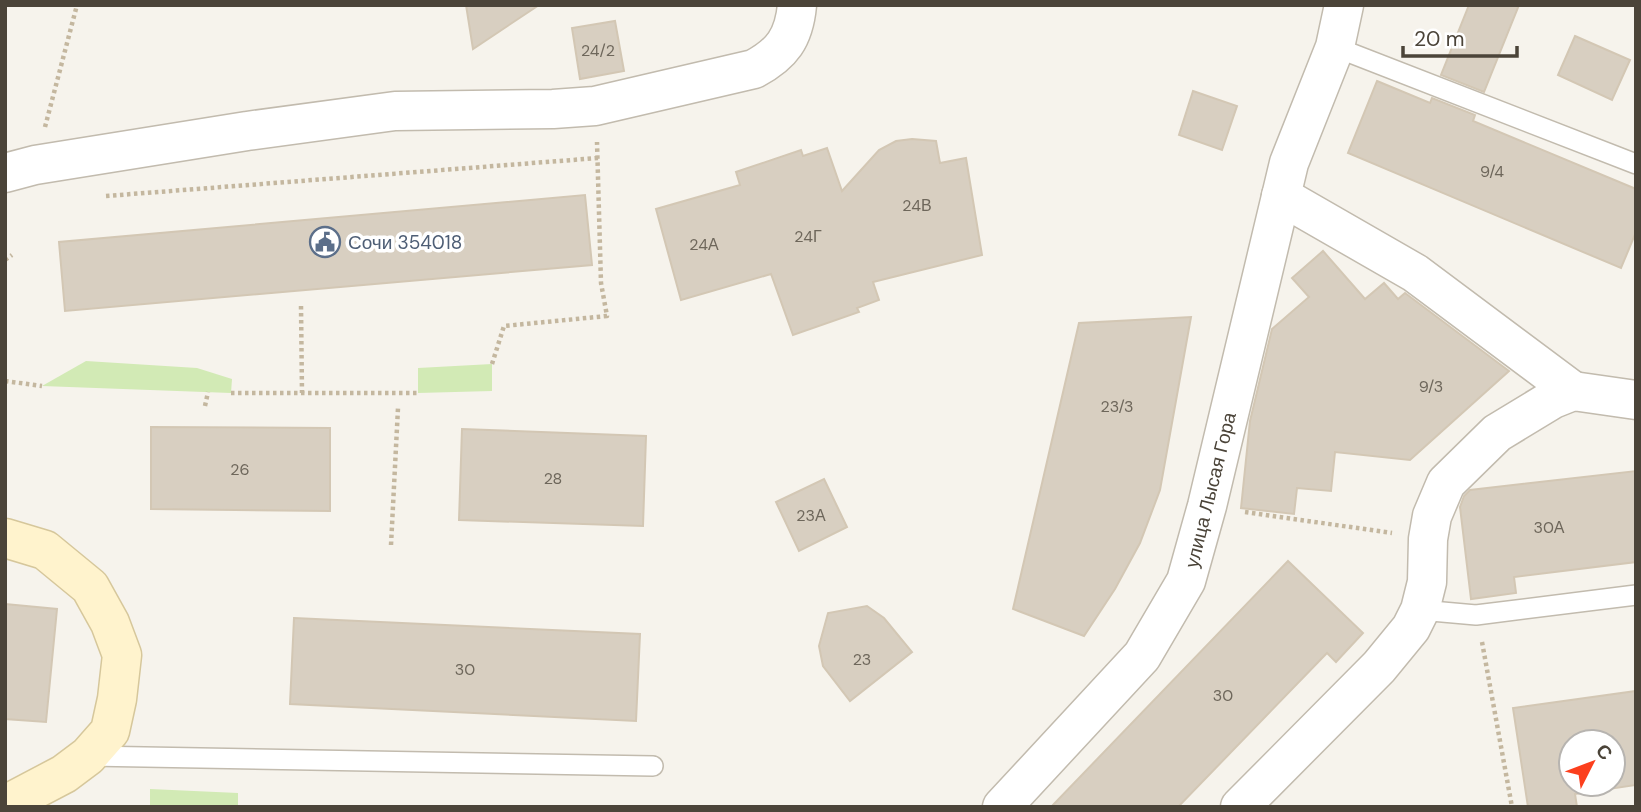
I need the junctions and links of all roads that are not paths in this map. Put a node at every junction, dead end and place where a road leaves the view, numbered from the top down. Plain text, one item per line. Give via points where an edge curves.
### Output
1 (797, 5) edge
2 (1344, 5) edge
3 (1335, 47) junction
4 (1636, 164) edge
5 (20, 169) edge
6 (1281, 196) junction
7 (1573, 391) junction
8 (1636, 400) edge
9 (5, 538) edge
10 (1636, 595) edge
11 (1420, 610) junction
12 (88, 756) junction
13 (653, 766) dead end
14 (5, 805) edge
15 (1002, 807) edge
16 (1240, 807) edge

1 - 5 street via 794,28 770,61 754,69 596,106 395,111
2 - 3 street, улица Лысая Гора
3 - 4 lane
3 - 6 street, улица Лысая Гора via 1289,163
6 - 7 street via 1415,274
6 - 15 street, улица Лысая Гора via 1186,581 1142,656
7 - 8 street
7 - 11 street via 1497,433 1446,482 1427,539 1427,582
9 - 12 street via 45,550 90,587 110,623 122,655 117,699 110,731
10 - 11 lane via 1476,614
11 - 16 street via 1379,667
12 - 13 lane
12 - 14 street via 43,787

